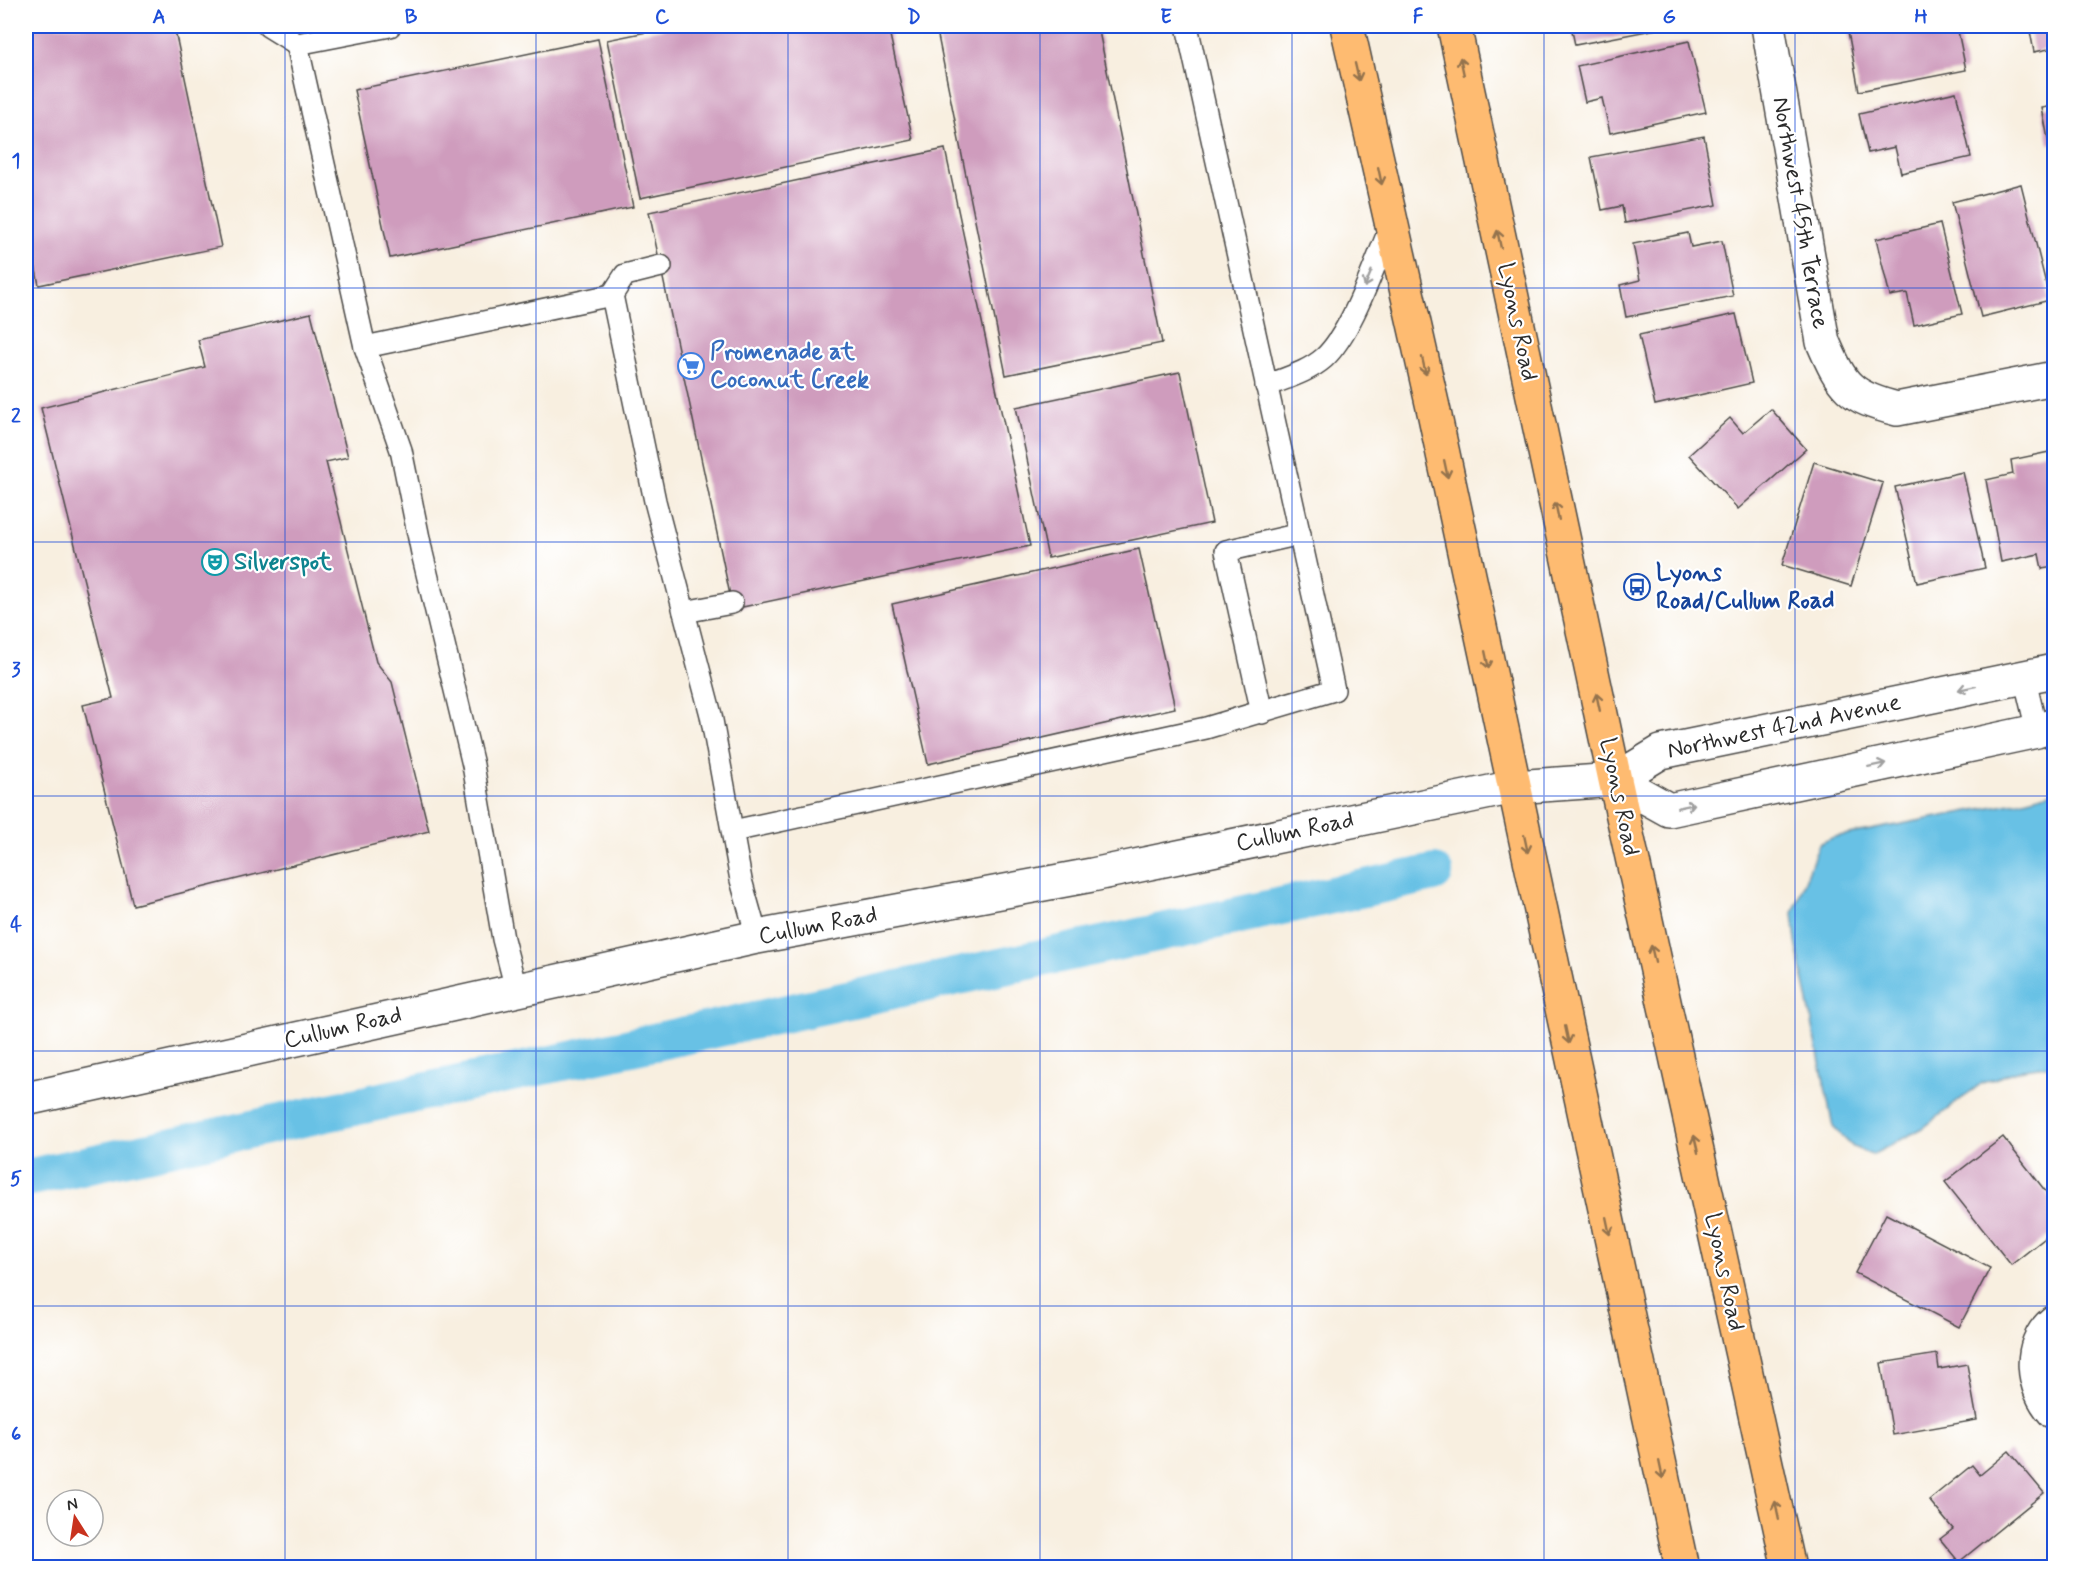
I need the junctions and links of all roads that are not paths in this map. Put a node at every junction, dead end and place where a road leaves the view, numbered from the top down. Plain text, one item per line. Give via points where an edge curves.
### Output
1 (268, 26) edge
2 (390, 26) edge
3 (1187, 26) edge
4 (1347, 26) edge
5 (1454, 26) edge
6 (1768, 26) edge
7 (297, 44) junction
8 (1391, 226) junction
9 (661, 266) dead end
10 (612, 295) junction
11 (365, 346) junction
12 (2055, 378) edge
13 (1266, 386) junction
14 (1300, 534) junction
15 (732, 603) dead end
16 (684, 612) junction
17 (2039, 673) edge
18 (1262, 713) junction
19 (2046, 728) edge
20 (1615, 780) junction
21 (1514, 787) junction
22 (733, 831) junction
23 (757, 937) junction
24 (516, 989) junction
25 (26, 1099) edge
26 (2055, 1322) edge
27 (2055, 1412) edge
28 (1682, 1568) edge
29 (1789, 1568) edge

1 - 7 lane
2 - 7 lane
3 - 13 lane
4 -> 8 main road
20 -> 5 main road, Lyons Road
6 - 12 street, Northwest 45th Terrace via 1823,342 1851,393 1897,410
7 - 11 lane
8 -> 13 lane via 1349,322 1325,357 1303,372
8 -> 21 main road
9 - 10 lane via 625,274
10 - 11 lane
10 - 16 lane via 655,501
11 - 24 lane via 401,450 473,765 503,939
13 - 14 lane
14 - 18 lane via 1334,690
14 - 18 lane via 1226,551
15 - 16 lane
16 - 22 lane via 711,715
17 - 19 lane
17 -> 20 street, Northwest 42nd Avenue via 1661,752
18 - 22 lane
20 -> 19 street via 1669,810
20 - 21 street, Cullum Road
29 -> 20 main road, Lyons Road
21 - 23 street, Cullum Road via 1092,875
21 -> 28 main road
22 - 23 lane via 741,880
23 - 24 street, Cullum Road
24 - 25 street, Cullum Road
26 - 27 street via 2039,1344 2035,1364 2037,1384

